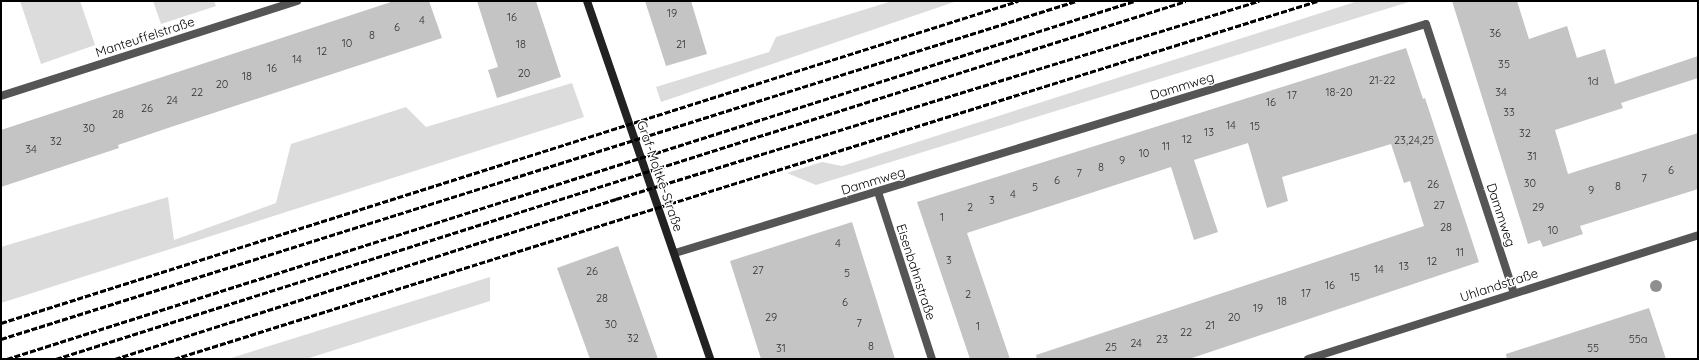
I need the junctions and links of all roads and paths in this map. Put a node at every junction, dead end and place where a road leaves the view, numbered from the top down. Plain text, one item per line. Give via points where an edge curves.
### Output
1 (297, 1) edge
2 (587, 1) edge
3 (1, 96) edge
4 (878, 192) junction
5 (1698, 235) edge
6 (675, 254) junction
7 (1514, 293) junction
8 (710, 359) edge
9 (932, 359) edge
10 (1308, 359) edge

1 - 3 street, Manteuffelstraße
2 - 6 main road, Graf-Moltke-Straße
4 - 6 street, Dammweg
4 - 7 street, Dammweg via 1426,24
4 - 9 street, Eisenbahnstraße
5 - 7 street, Uhlandstraße
6 - 8 main road, Graf-Moltke-Straße
7 - 10 street, Uhlandstraße

